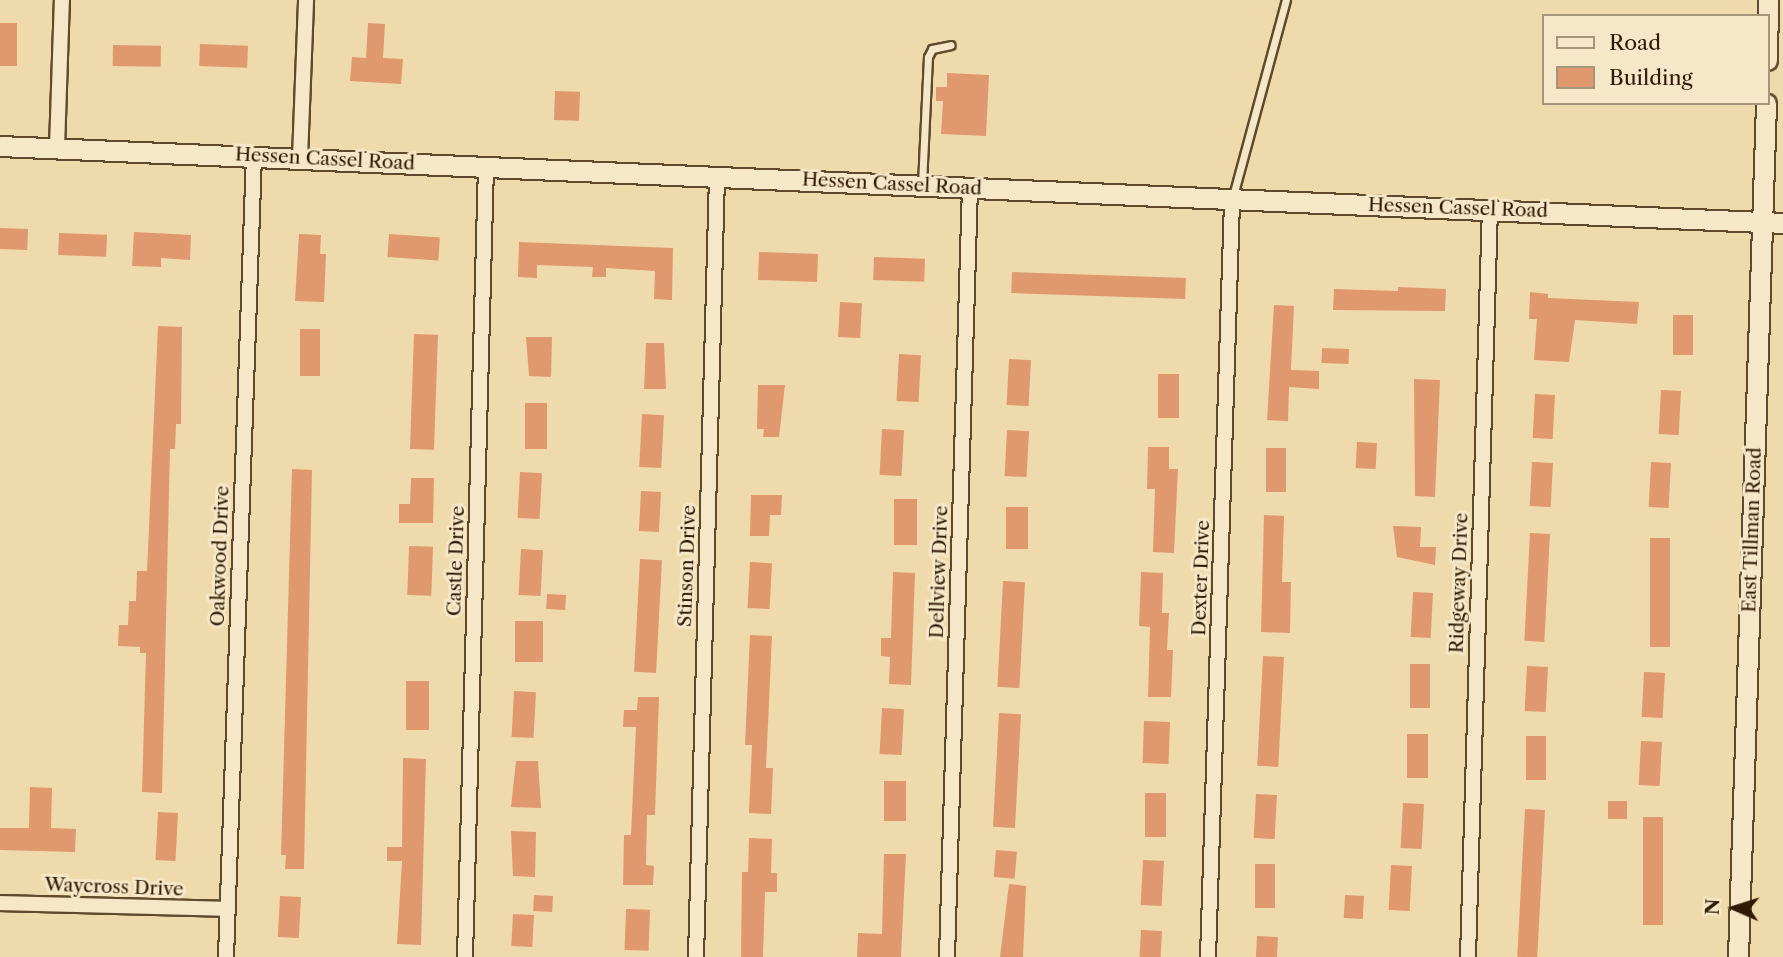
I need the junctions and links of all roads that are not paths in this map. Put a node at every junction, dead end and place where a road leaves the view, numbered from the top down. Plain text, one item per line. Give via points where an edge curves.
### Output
1 (62, 0) edge
2 (306, 0) edge
3 (1286, 0) edge
4 (951, 45) dead end
5 (1766, 105) edge
6 (0, 146) edge
7 (57, 148) junction
8 (254, 156) junction
9 (300, 158) junction
10 (486, 166) junction
11 (717, 177) junction
12 (922, 185) junction
13 (970, 187) junction
14 (1232, 200) junction
15 (1490, 209) junction
16 (1761, 222) junction
17 (1783, 223) edge
18 (0, 903) edge
19 (226, 909) junction
20 (226, 957) edge
21 (465, 957) edge
22 (696, 957) edge
23 (947, 957) edge
24 (1208, 957) edge
25 (1468, 957) edge
26 (1738, 957) edge

1 - 7 street
2 - 9 street
3 - 14 lane
4 - 12 lane via 932,49 928,57
5 - 16 main road, East Tillman Road
6 - 7 main road, Hessen Cassel Road
7 - 8 main road, Hessen Cassel Road
8 - 9 main road, Hessen Cassel Road
8 - 19 street, Oakwood Drive
9 - 10 main road, Hessen Cassel Road
10 - 11 main road, Hessen Cassel Road
10 - 21 street, Castle Drive
11 - 12 main road, Hessen Cassel Road
11 - 22 street, Stinson Drive
12 - 13 main road, Hessen Cassel Road
13 - 14 main road, Hessen Cassel Road
13 - 23 street, Dellview Drive
14 - 15 main road, Hessen Cassel Road
14 - 24 street, Dexter Drive
15 - 16 main road, Hessen Cassel Road
15 - 25 street, Ridgeway Drive
16 - 17 main road, Hessen Cassel Road
16 - 26 main road, East Tillman Road
18 - 19 street, Waycross Drive
19 - 20 street, Oakwood Drive

